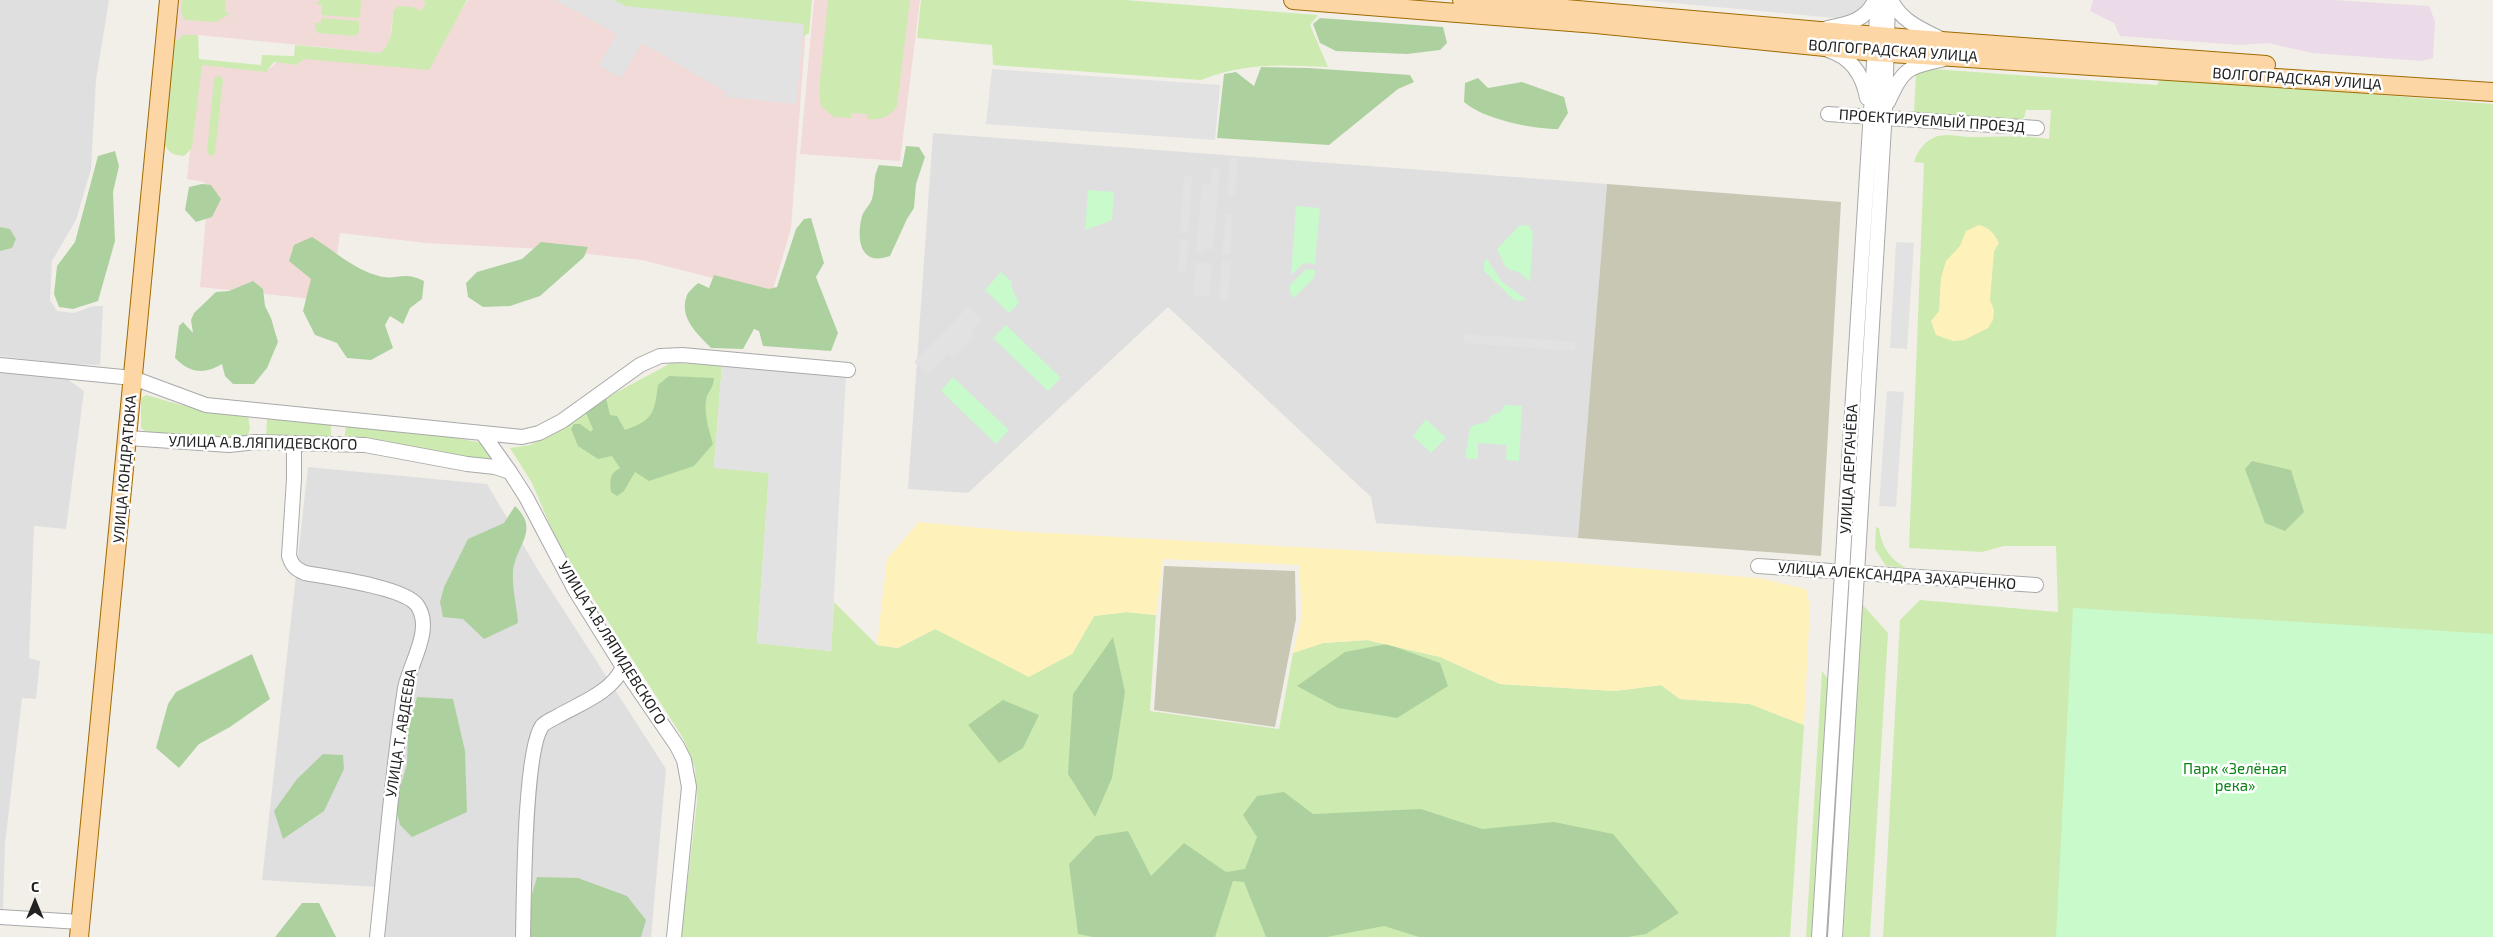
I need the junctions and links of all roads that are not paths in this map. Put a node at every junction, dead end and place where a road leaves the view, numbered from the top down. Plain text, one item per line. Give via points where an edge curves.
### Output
1 (169, 0) edge
2 (1293, 0) edge
3 (1462, 0) edge
4 (1877, 0) edge
5 (1890, 0) edge
6 (1815, 38) junction
7 (1941, 40) junction
8 (1882, 44) junction
9 (1955, 57) junction
10 (2493, 82) edge
11 (2493, 92) edge
12 (1828, 114) dead end
13 (1870, 114) junction
14 (1885, 115) junction
15 (2037, 128) dead end
16 (0, 365) edge
17 (848, 370) dead end
18 (133, 378) junction
19 (483, 434) junction
20 (128, 438) junction
21 (294, 443) junction
22 (510, 472) junction
23 (1758, 566) dead end
24 (1841, 573) junction
25 (1857, 574) junction
26 (2036, 585) dead end
27 (623, 667) junction
28 (0, 918) edge
29 (80, 929) edge
30 (377, 937) edge
31 (523, 937) edge
32 (674, 937) edge
33 (1819, 937) edge
34 (1835, 937) edge

1 - 18 main road, УЛИЦА КОНДРАТЮКА
2 - 6 main road, ВОЛГОГРАДСКАЯ УЛИЦА
3 - 6 main road, ВОЛГОГРАДСКАЯ УЛИЦА
4 - 6 street via 1861,18
4 - 8 street, УЛИЦА ДЕРГАЧЁВА
5 - 7 street via 1904,18
5 - 8 street, УЛИЦА ДЕРГАЧЁВА
6 - 8 main road, ВОЛГОГРАДСКАЯ УЛИЦА
6 - 13 street via 1858,71 1864,80
7 - 8 main road, ВОЛГОГРАДСКАЯ УЛИЦА
7 - 10 main road, ВОЛГОГРАДСКАЯ УЛИЦА
8 - 9 main road, ВОЛГОГРАДСКАЯ УЛИЦА
8 - 13 street, УЛИЦА ДЕРГАЧЁВА
8 - 14 street, УЛИЦА ДЕРГАЧЁВА
9 - 11 main road, ВОЛГОГРАДСКАЯ УЛИЦА
9 - 14 street via 1919,64 1907,70 1896,85
12 - 13 street, ПРОЕКТИРУЕМЫЙ ПРОЕЗД
13 - 14 street, ПРОЕКТИРУЕМЫЙ ПРОЕЗД
13 - 24 street, УЛИЦА ДЕРГАЧЁВА
14 - 15 street, ПРОЕКТИРУЕМЫЙ ПРОЕЗД
14 - 25 street, УЛИЦА ДЕРГАЧЁВА
16 - 18 street
17 - 19 street via 682,355 660,356 640,365 539,434 522,437
18 - 19 street via 206,405
18 - 20 main road, УЛИЦА КОНДРАТЮКА
19 - 22 street
20 - 21 street, УЛИЦА А.В.ЛЯПИДЕВСКОГО via 229,445
20 - 29 main road, УЛИЦА КОНДРАТЮКА
21 - 22 street, УЛИЦА А.В.ЛЯПИДЕВСКОГО via 365,445
21 - 30 street, УЛИЦА Т. АВДЕЕВА via 289,556 292,564 305,573 385,588 405,596 417,604 422,617 421,641 409,672 390,799
22 - 27 street, УЛИЦА А.В.ЛЯПИДЕВСКОГО via 575,590
23 - 24 street, УЛИЦА АЛЕКСАНДРА ЗАХАРЧЕНКО
24 - 25 street, УЛИЦА АЛЕКСАНДРА ЗАХАРЧЕНКО
24 - 33 street, УЛИЦА ДЕРГАЧЁВА
25 - 26 street, УЛИЦА АЛЕКСАНДРА ЗАХАРЧЕНКО
25 - 34 street, УЛИЦА ДЕРГАЧЁВА
27 - 31 street via 606,688 543,725 537,737 529,781
27 - 32 street, УЛИЦА А.В.ЛЯПИДЕВСКОГО via 678,746 687,772 687,817
28 - 29 street

